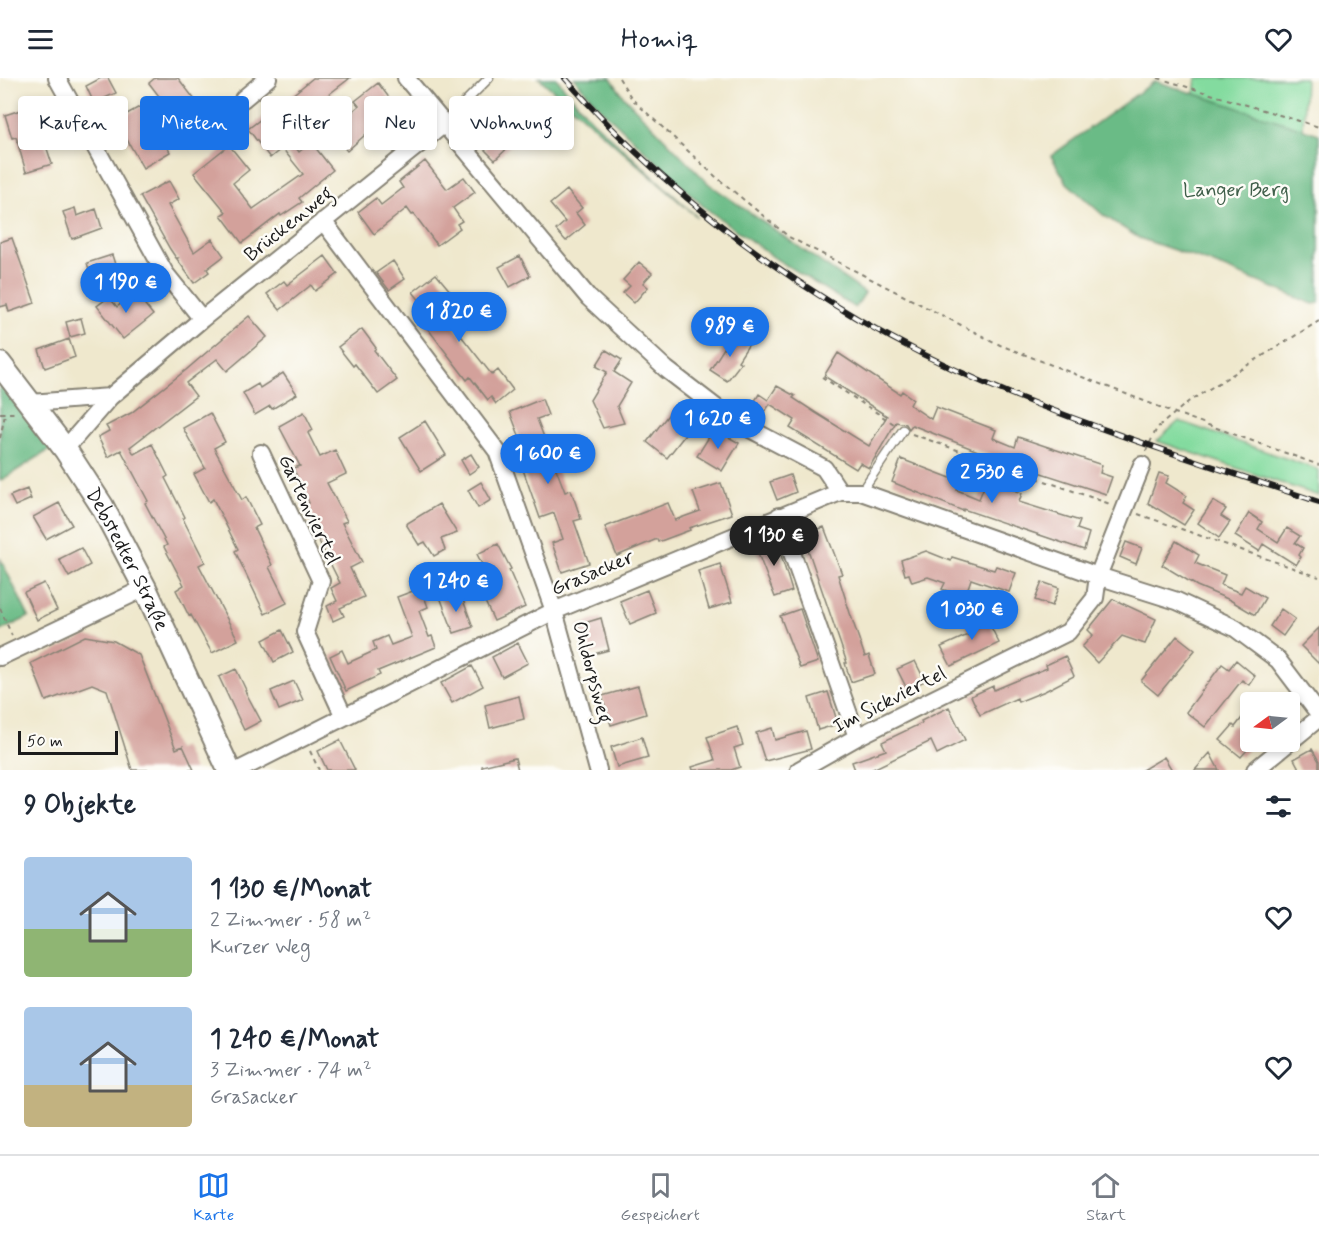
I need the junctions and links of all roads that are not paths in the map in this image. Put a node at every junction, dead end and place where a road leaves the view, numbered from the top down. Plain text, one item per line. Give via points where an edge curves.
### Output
1 (57, 78) edge
2 (268, 78) edge
3 (406, 78) edge
4 (489, 78) edge
5 (247, 96) edge
6 (443, 125) junction
7 (323, 221) junction
8 (202, 319) junction
9 (0, 364) edge
10 (110, 397) junction
11 (30, 403) junction
12 (903, 430) road end
13 (65, 449) junction
14 (261, 453) dead end
15 (1142, 465) road end
16 (840, 492) junction
17 (861, 492) junction
18 (779, 516) junction
19 (1098, 576) junction
20 (145, 588) junction
21 (554, 610) junction
22 (0, 657) edge
23 (1319, 716) edge
24 (344, 717) junction
25 (857, 737) junction
26 (229, 770) edge
27 (239, 770) edge
28 (598, 770) edge
29 (800, 770) edge
30 (1255, 770) edge

1 - 8 street via 165,273
2 - 5 street
3 - 6 street
4 - 6 lane, Brückenweg
6 - 7 street, Brückenweg
6 - 16 street via 589,298 666,369 731,419 824,468
7 - 8 street, Brückenweg
7 - 21 street, Ohldorpsweg via 497,451
8 - 10 street, Brückenweg
9 - 11 main road, Debstedter Straße
10 - 11 street
10 - 13 street, Brückenweg
11 - 13 main road, Debstedter Straße
12 - 17 lane
13 - 20 main road, Debstedter Straße via 102,506
14 - 24 street, Gartenviertel via 321,581 305,632
15 - 19 street, Im Sickviertel
16 - 17 street
16 - 18 street, Grasacker
17 - 19 street
18 - 21 street, Grasacker
18 - 25 street
19 - 23 street via 1177,601 1235,628 1278,660
19 - 25 street, Im Sickviertel via 1095,598 1068,632
20 - 22 street
20 - 26 main road, Debstedter Straße
21 - 24 street, Grasacker
21 - 28 street, Ohldorpsweg
23 - 30 street
24 - 27 street, Grasacker
25 - 29 street, Im Sickviertel

